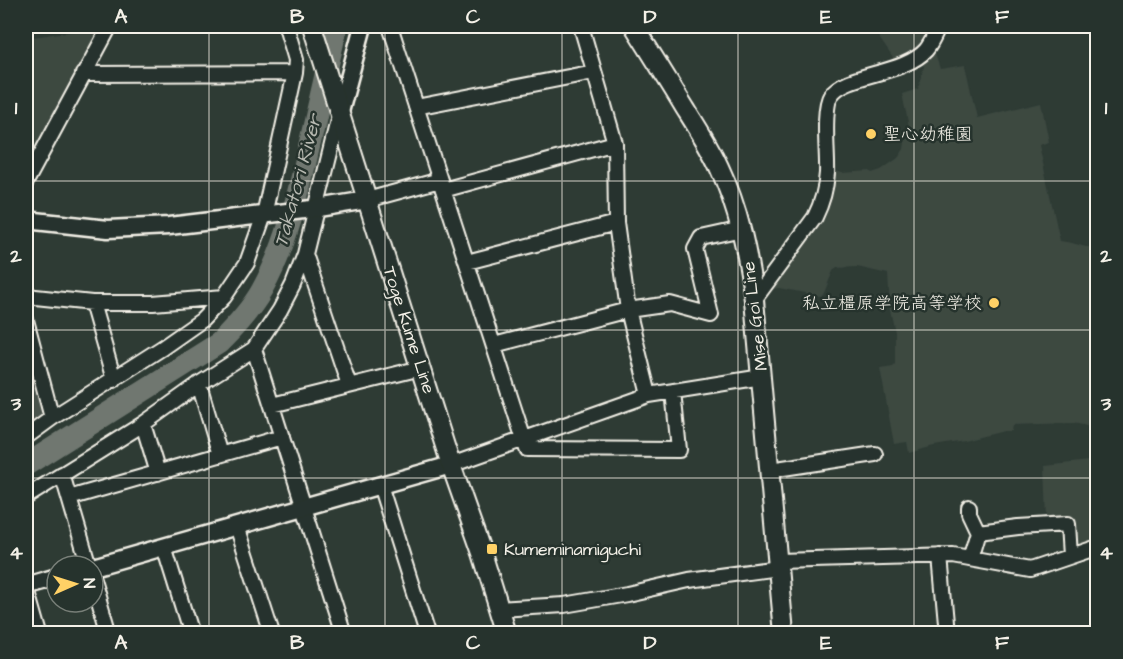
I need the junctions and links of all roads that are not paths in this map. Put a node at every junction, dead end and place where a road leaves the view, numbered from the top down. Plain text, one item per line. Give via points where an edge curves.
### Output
1 (110, 26) edge
2 (286, 26) edge
3 (363, 26) edge
4 (372, 26) edge
5 (390, 26) edge
6 (580, 26) edge
7 (634, 26) edge
8 (939, 26) edge
9 (313, 29) edge
10 (594, 72) junction
11 (294, 73) junction
12 (83, 74) junction
13 (338, 106) junction
14 (416, 107) junction
15 (615, 143) junction
16 (26, 182) edge
17 (441, 185) junction
18 (367, 200) junction
19 (314, 209) junction
20 (268, 214) junction
21 (26, 220) edge
22 (616, 223) junction
23 (742, 229) junction
24 (305, 254) junction
25 (467, 262) junction
26 (26, 296) edge
27 (224, 297) junction
28 (754, 300) junction
29 (92, 303) junction
30 (628, 310) junction
31 (26, 320) edge
32 (494, 345) junction
33 (254, 349) junction
34 (421, 368) junction
35 (762, 377) junction
36 (114, 380) junction
37 (199, 384) junction
38 (349, 385) junction
39 (673, 391) junction
40 (649, 396) junction
41 (272, 405) junction
42 (52, 418) junction
43 (143, 423) junction
44 (26, 437) edge
45 (282, 437) junction
46 (524, 440) junction
47 (875, 454) dead end
48 (220, 455) junction
49 (451, 465) junction
50 (770, 470) junction
51 (158, 473) junction
52 (62, 474) junction
53 (380, 485) junction
54 (26, 496) edge
55 (69, 498) junction
56 (304, 507) junction
57 (969, 507) dead end
58 (237, 526) junction
59 (978, 532) junction
60 (164, 546) junction
61 (1098, 547) edge
62 (87, 554) edge
63 (940, 556) junction
64 (1070, 556) junction
65 (970, 559) junction
66 (105, 562) edge
67 (778, 565) junction
68 (45, 580) edge
69 (26, 586) edge
70 (499, 609) junction
71 (103, 614) edge
72 (40, 633) edge
73 (109, 633) edge
74 (191, 633) edge
75 (272, 633) edge
76 (344, 633) edge
77 (427, 633) edge
78 (507, 633) edge
79 (784, 633) edge
80 (947, 633) edge

1 - 12 street
2 - 11 street via 296,60
3 - 4 street
3 - 13 street
5 - 14 street
6 - 10 street
7 - 23 main road, Mise Goi Line via 719,167
8 - 28 street via 930,44 917,57 885,72 848,82 830,96 822,204
9 - 13 main road, Toge Kume Line
10 - 14 street
10 - 15 street
11 - 12 street
11 - 20 street
12 - 16 street
13 - 18 main road, Toge Kume Line
13 - 19 street
14 - 17 street
15 - 17 street
15 - 22 street
17 - 18 street
17 - 25 street
18 - 19 street
18 - 34 main road, Toge Kume Line
19 - 20 street
19 - 24 street
20 - 21 street via 108,229
20 - 27 street via 247,263
22 - 25 street
22 - 30 street
23 - 28 main road, Mise Goi Line
23 - 30 street via 701,238 695,249 711,315 670,304
24 - 33 street via 280,310
24 - 38 street
25 - 32 street
26 - 29 street
27 - 29 street
27 - 36 street via 202,321
28 - 35 main road, Mise Goi Line
29 - 36 street
30 - 32 street
30 - 40 street
31 - 42 street
32 - 46 street
33 - 37 street
33 - 41 street
34 - 38 street
34 - 49 main road, Toge Kume Line
35 - 39 street
35 - 50 main road, Mise Goi Line
36 - 42 street
37 - 43 street
37 - 48 street
38 - 41 street
39 - 40 street
39 - 46 street via 679,450 527,448
40 - 46 street
41 - 45 street
42 - 44 street
43 - 51 street
43 - 52 street
45 - 48 street
45 - 56 street
46 - 49 street
47 - 50 street
48 - 51 street
49 - 53 street
49 - 70 main road, Toge Kume Line
50 - 67 main road, Mise Goi Line
51 - 55 street
52 - 54 street
52 - 55 street
53 - 56 street
53 - 77 street
55 - 62 street
56 - 58 street
56 - 76 street
57 - 59 street
58 - 60 street
58 - 75 street
59 - 64 street via 1068,524
59 - 65 street
60 - 66 street
60 - 74 street
61 - 64 street
63 - 65 street
63 - 67 street
63 - 80 street
64 - 65 street via 1030,570
67 - 70 street via 564,605
67 - 79 main road, Mise Goi Line
68 - 69 street
69 - 72 street
70 - 78 main road, Toge Kume Line
71 - 73 street

